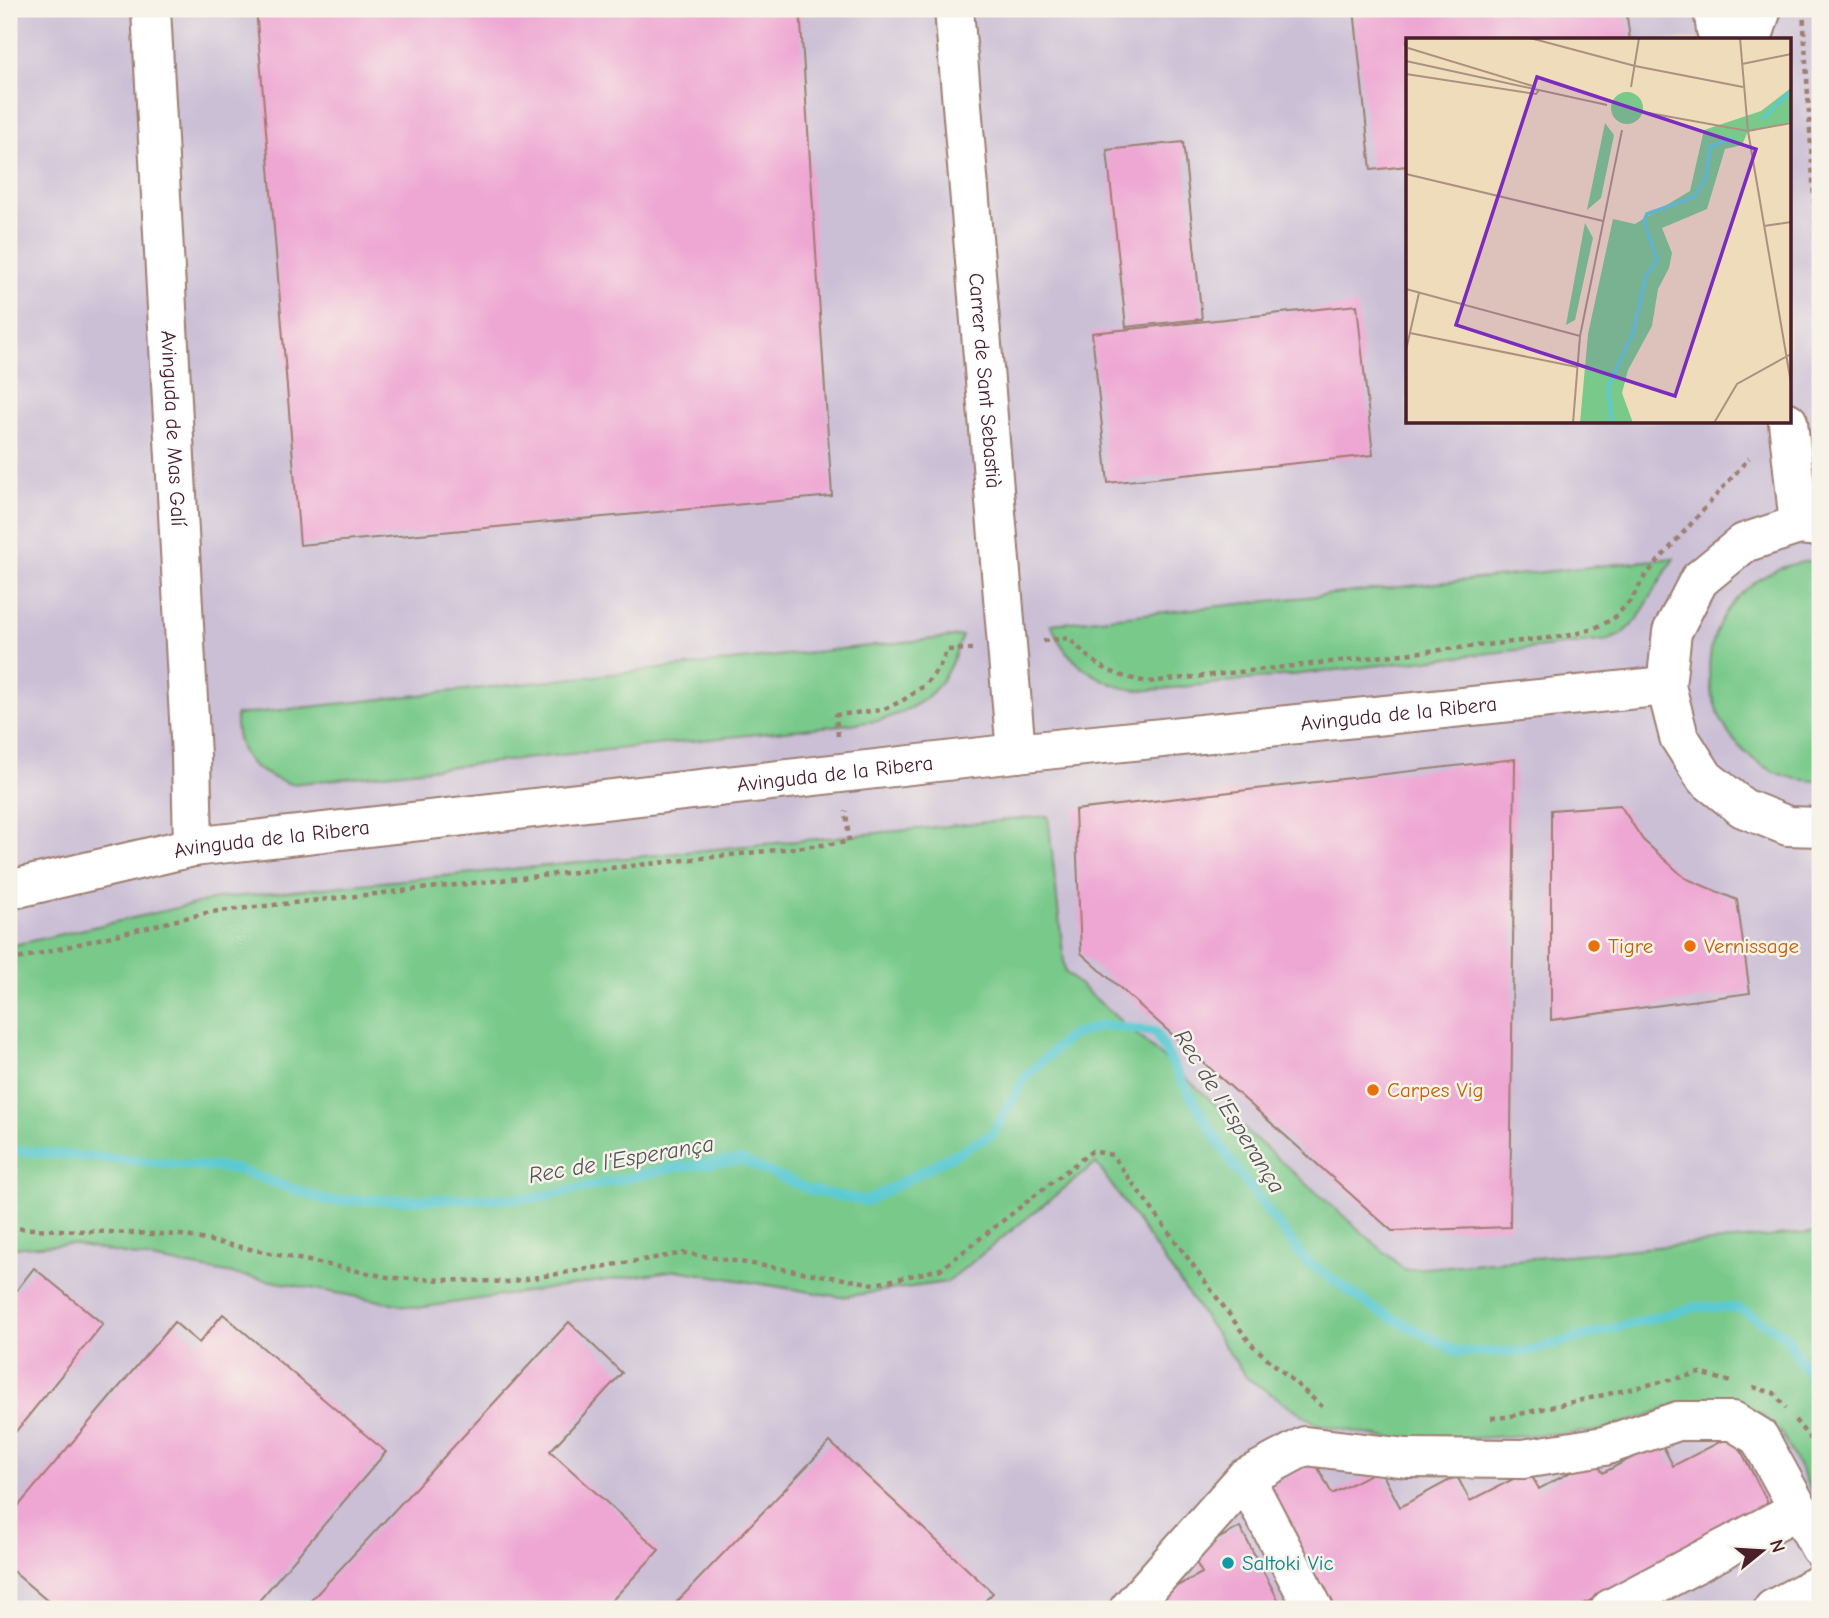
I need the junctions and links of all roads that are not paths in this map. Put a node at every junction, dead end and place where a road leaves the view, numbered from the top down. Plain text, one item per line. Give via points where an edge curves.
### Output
1 (151, 9) edge
2 (954, 9) edge
3 (1713, 9) edge
4 (1748, 9) edge
5 (1762, 9) edge
6 (1744, 38) edge
7 (1751, 38) edge
8 (1752, 38) edge
9 (1788, 424) edge
10 (1810, 526) edge
11 (1666, 686) junction
12 (1016, 753) junction
13 (1820, 827) edge
14 (193, 847) junction
15 (9, 890) edge
16 (1245, 1478) junction
17 (1799, 1509) junction
18 (1820, 1548) edge
19 (1820, 1584) edge
20 (1129, 1609) edge
21 (1314, 1609) edge
22 (1610, 1609) edge
23 (1773, 1609) edge

1 - 14 street, Avinguda de Mas Galí
2 - 12 street, Carrer de Sant Sebastià
3 - 6 street via 1716,30
4 - 7 street
5 - 8 street
9 - 10 street
10 - 11 street via 1744,543 1699,580 1672,632
11 - 12 street, Avinguda de la Ribera
11 - 13 street via 1679,737 1705,778 1743,808 1788,826
12 - 14 street, Avinguda de la Ribera
14 - 15 street, Avinguda de la Ribera
16 - 17 street via 1305,1446 1407,1458 1523,1460 1604,1446 1678,1421 1733,1420 1759,1437
16 - 20 street
16 - 21 street
17 - 18 street
17 - 22 street
19 - 23 street

